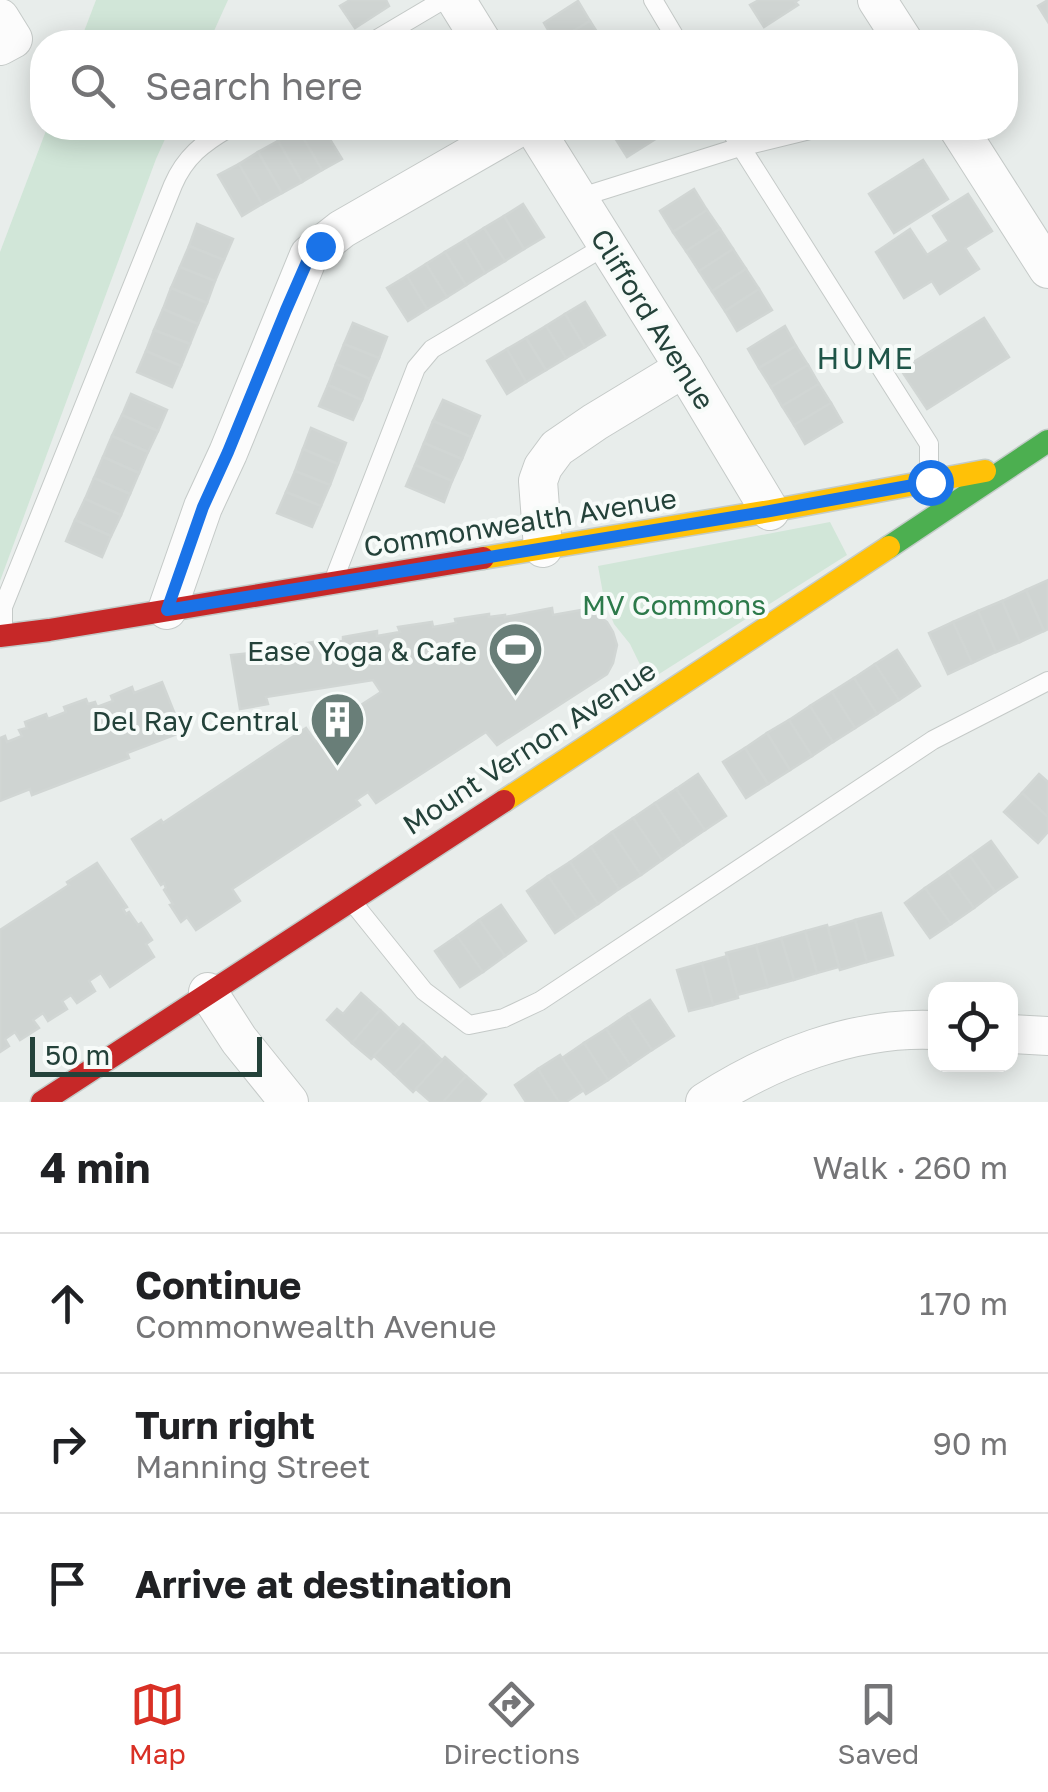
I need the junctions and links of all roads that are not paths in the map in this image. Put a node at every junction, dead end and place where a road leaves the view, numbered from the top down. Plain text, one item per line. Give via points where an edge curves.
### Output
1 (443, 0) edge
2 (456, 0) edge
3 (653, 0) edge
4 (877, 0) edge
5 (392, 30) edge
6 (475, 30) edge
7 (671, 30) edge
8 (896, 30) edge
9 (210, 140) edge
10 (497, 140) edge
11 (542, 140) edge
12 (736, 140) edge
13 (769, 140) edge
14 (966, 140) edge
15 (740, 147) junction
16 (578, 198) junction
17 (607, 246) junction
18 (1048, 269) edge
19 (684, 368) junction
20 (1048, 441) edge
21 (1048, 457) edge
22 (1008, 467) junction
23 (930, 482) junction
24 (770, 511) junction
25 (543, 548) junction
26 (333, 583) junction
27 (167, 610) junction
28 (2, 636) edge
29 (1048, 681) edge
30 (351, 899) junction
31 (208, 992) junction
32 (928, 1030) edge
33 (1018, 1034) edge
34 (1048, 1036) edge
35 (42, 1102) edge
36 (289, 1102) edge
37 (705, 1102) edge

1 - 5 lane
2 - 6 street
3 - 7 lane
4 - 8 street
9 - 28 lane via 172,184 3,607
10 - 27 street via 342,229 310,255 203,507
11 - 16 street, Clifford Avenue
12 - 15 lane
13 - 15 lane
14 - 18 street
15 - 16 lane
15 - 23 lane via 929,444
16 - 17 street, Clifford Avenue
17 - 19 street, Clifford Avenue
17 - 26 lane via 432,349 416,368
19 - 24 street, Clifford Avenue
19 - 25 street via 557,448 538,481
20 - 22 main road, Mount Vernon Avenue
21 - 22 main road, Commonwealth Avenue
22 - 23 main road, Commonwealth Avenue
22 - 30 main road, Mount Vernon Avenue
23 - 24 main road, Commonwealth Avenue
24 - 25 main road, Commonwealth Avenue
25 - 26 main road, Commonwealth Avenue
26 - 27 main road, Commonwealth Avenue
27 - 28 main road, Commonwealth Avenue
29 - 30 lane via 933,740 540,1001 504,1018 469,1025 424,991
30 - 31 main road, Mount Vernon Avenue
31 - 35 main road, Mount Vernon Avenue
31 - 36 street
32 - 37 street via 839,1040 739,1080
33 - 34 street

